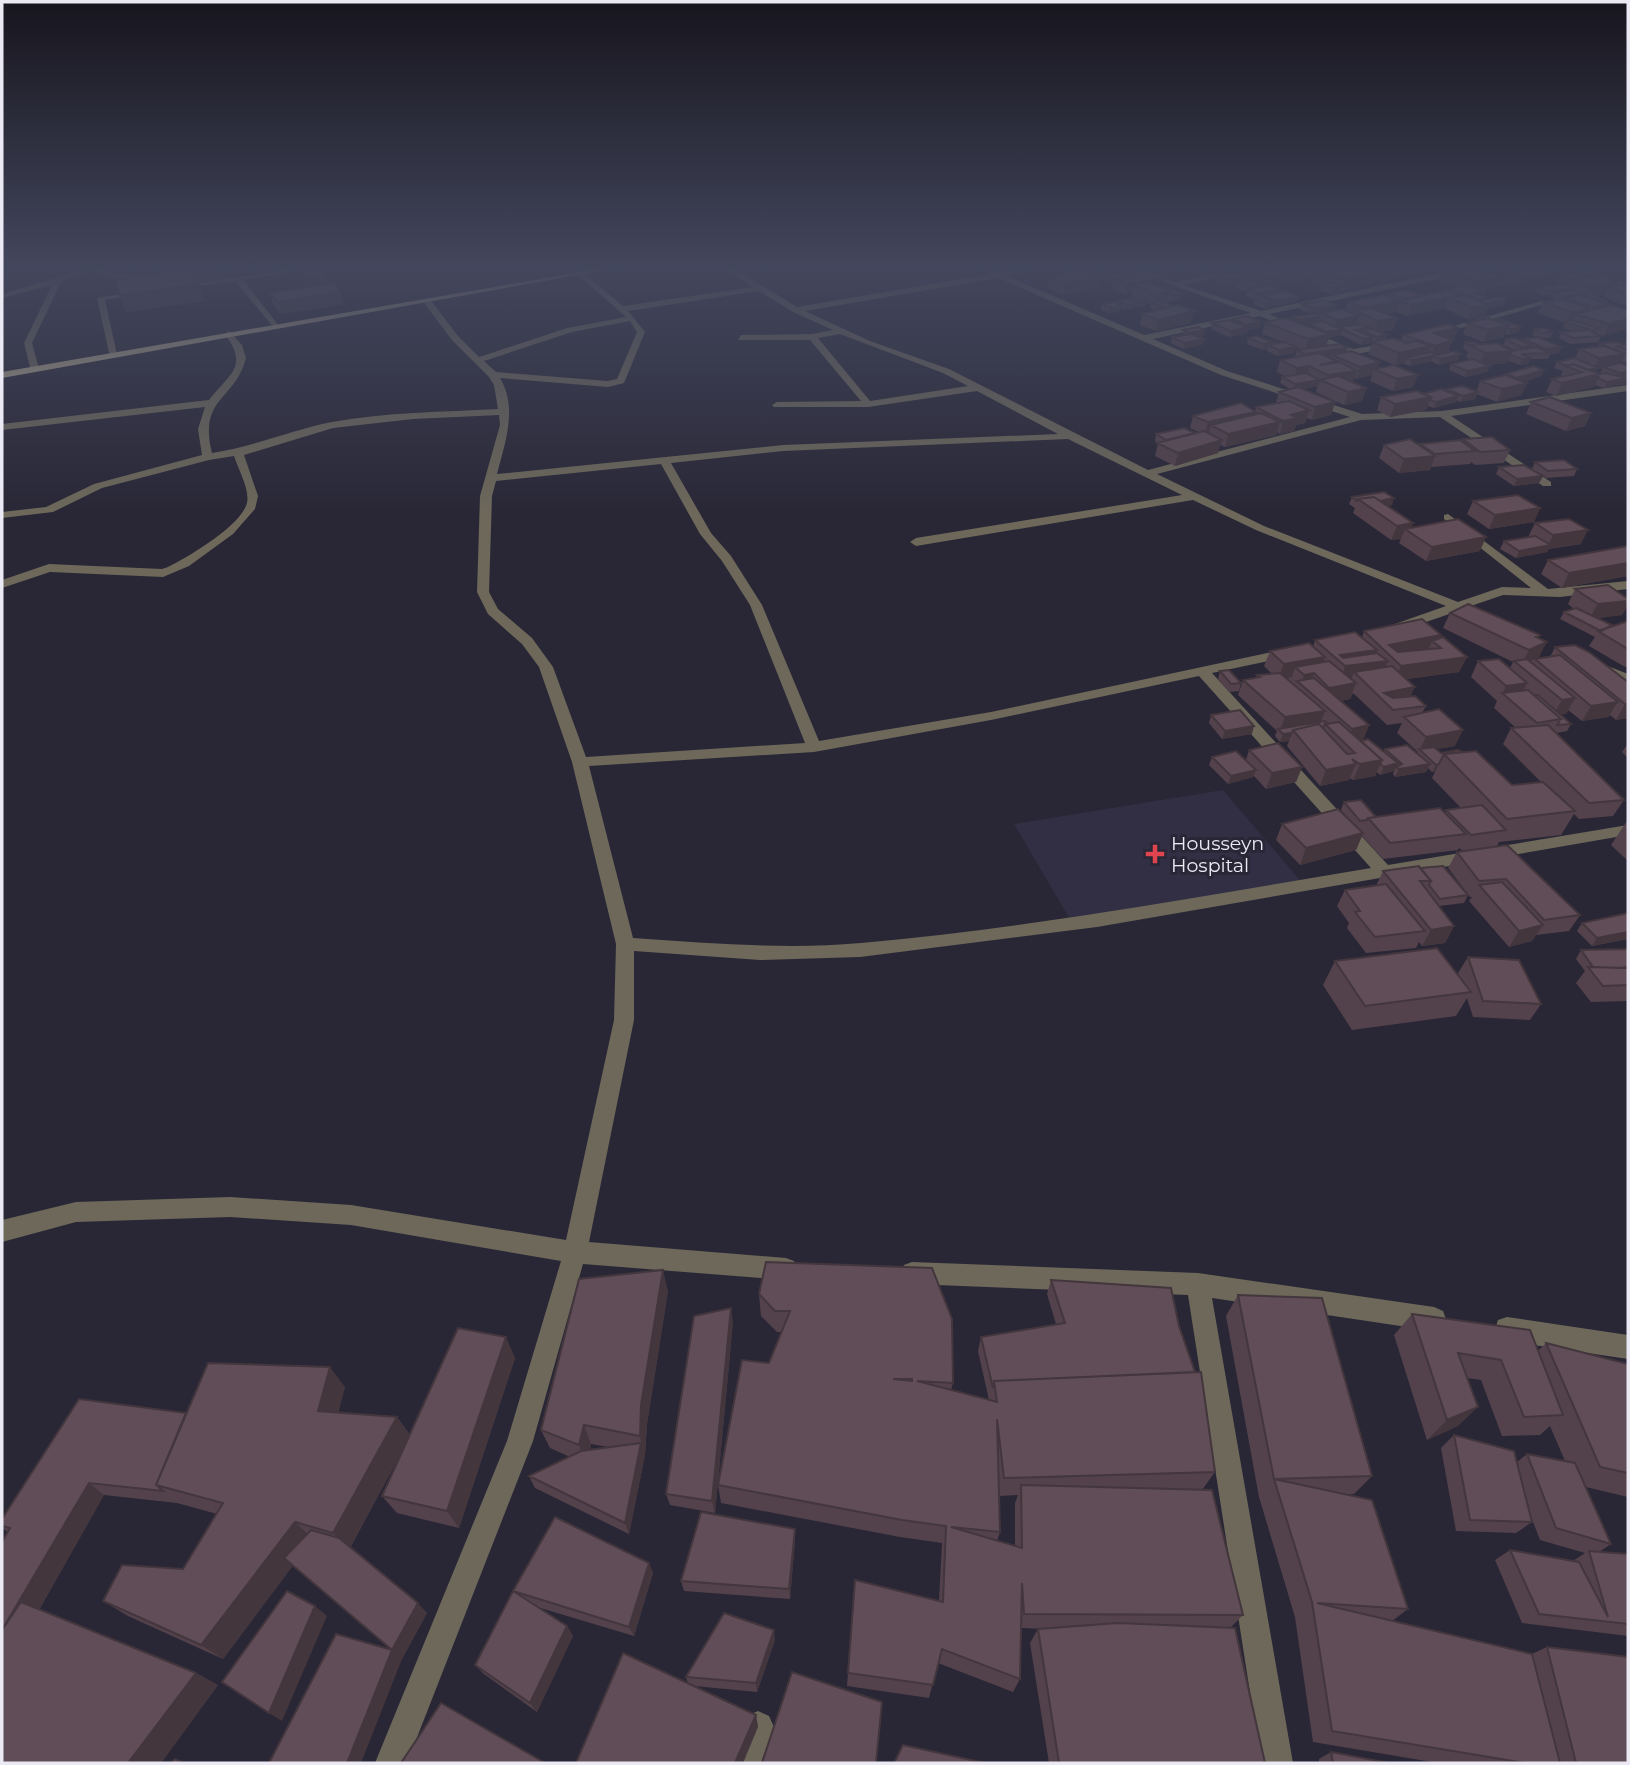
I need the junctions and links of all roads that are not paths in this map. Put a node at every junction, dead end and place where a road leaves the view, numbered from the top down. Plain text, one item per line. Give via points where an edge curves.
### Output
1 (29, 349) edge
2 (112, 349) edge
3 (144, 349) edge
4 (240, 349) edge
5 (467, 349) edge
6 (511, 349) edge
7 (635, 349) edge
8 (822, 349) edge
9 (887, 349) edge
10 (1170, 349) edge
11 (1346, 349) edge
12 (1364, 349) edge
13 (113, 355) junction
14 (478, 360) junction
15 (34, 369) junction
16 (2, 375) edge
17 (493, 375) junction
18 (977, 388) junction
19 (1628, 388) edge
20 (212, 403) junction
21 (867, 404) junction
22 (777, 405) dead end
23 (504, 412) junction
24 (1442, 414) junction
25 (1361, 417) junction
26 (2, 427) edge
27 (1070, 436) junction
28 (238, 453) junction
29 (208, 457) junction
30 (664, 460) junction
31 (1149, 473) junction
32 (491, 478) junction
33 (1547, 484) dead end
34 (1195, 496) junction
35 (2, 515) edge
36 (1448, 517) dead end
37 (916, 542) dead end
38 (2, 584) edge
39 (1628, 585) edge
40 (1545, 593) junction
41 (1456, 605) junction
42 (1481, 616) edge
43 (1385, 631) edge
44 (1306, 649) edge
45 (1591, 663) edge
46 (1200, 670) junction
47 (1628, 679) edge
48 (814, 747) junction
49 (580, 762) junction
50 (1628, 830) edge
51 (1384, 872) junction
52 (625, 944) junction
53 (2, 1231) edge
54 (575, 1252) junction
55 (812, 1269) edge
56 (889, 1272) edge
57 (1198, 1284) junction
58 (1454, 1322) edge
59 (1480, 1325) edge
60 (1628, 1347) edge
61 (758, 1727) edge
62 (391, 1763) edge
63 (745, 1763) edge
64 (1277, 1763) edge

1 - 15 street
2 - 13 street
3 - 13 main road
4 - 20 street via 239,367
5 - 14 street
6 - 14 street
7 - 17 street via 621,381
8 - 21 street
9 - 18 street via 923,361
10 - 25 street via 1224,373
11 - 12 street
13 - 15 main road
14 - 17 street
15 - 16 main road
17 - 23 street
18 - 21 street
18 - 27 street
19 - 24 street
20 - 26 street
20 - 29 street via 204,418
21 - 22 street
23 - 28 street via 332,425
23 - 32 street
24 - 25 street
24 - 33 street
25 - 31 street
27 - 30 street via 783,448
27 - 31 street
28 - 29 street
28 - 38 street via 253,501 249,510 225,535 177,568 163,573 48,568
29 - 35 street via 98,486 49,510
30 - 32 street
30 - 48 street via 706,534 756,605
31 - 34 street
32 - 49 street via 486,496 483,592 493,611 527,641 546,667
34 - 37 street
34 - 41 street via 1260,528
36 - 40 street
39 - 40 street
40 - 41 street via 1502,591
41 - 42 street
41 - 43 street
44 - 46 street
45 - 47 street
46 - 48 street via 991,716
46 - 51 street
48 - 49 street
49 - 52 street
50 - 51 street
51 - 52 street via 1097,920 860,950 760,953
52 - 54 street via 624,1020
53 - 54 street via 76,1212 230,1207 351,1215
54 - 55 street
54 - 62 street via 520,1441
56 - 57 street
57 - 58 street
57 - 64 street
59 - 60 street
61 - 63 street

